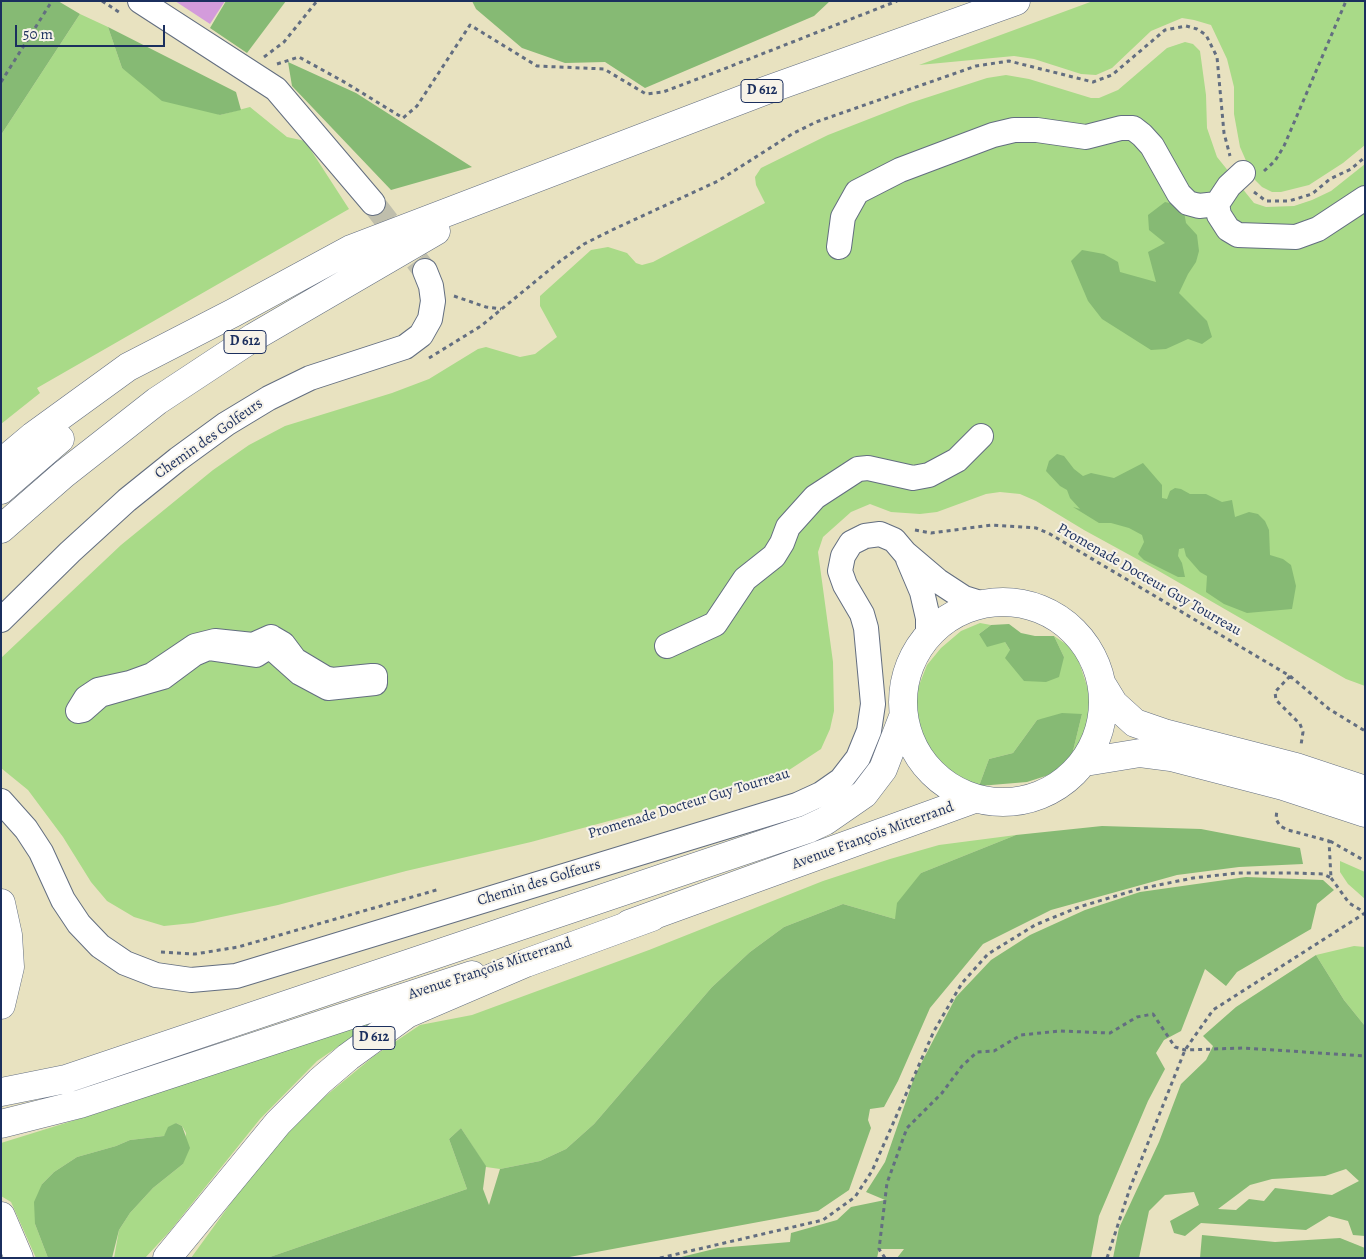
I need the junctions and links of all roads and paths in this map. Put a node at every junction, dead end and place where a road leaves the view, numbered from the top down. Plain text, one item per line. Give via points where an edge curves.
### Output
1 (52, 1) edge
2 (140, 1) edge
3 (317, 1) edge
4 (897, 1) edge
5 (1016, 1) edge
6 (1346, 1) edge
7 (251, 72) junction
8 (1, 82) edge
9 (1365, 156) edge
10 (1243, 173) junction
11 (512, 188) junction
12 (1365, 198) edge
13 (373, 203) tunnel mouth
14 (1217, 204) junction
15 (839, 247) dead end
16 (425, 271) joint
17 (502, 309) junction
18 (233, 314) junction
19 (427, 359) dead end
20 (981, 436) dead end
21 (1, 463) edge
22 (1, 490) edge
23 (910, 528) dead end
24 (1, 529) edge
25 (905, 553) junction
26 (980, 603) junction
27 (1, 620) edge
28 (928, 634) junction
29 (667, 646) dead end
30 (1290, 676) junction
31 (375, 683) joint
32 (1103, 686) junction
33 (903, 717) junction
34 (1365, 731) edge
35 (1301, 743) dead end
36 (1085, 762) junction
37 (1365, 790) edge
38 (974, 799) junction
39 (1, 801) edge
40 (1276, 811) dead end
41 (1365, 813) edge
42 (1329, 840) junction
43 (1365, 861) edge
44 (1331, 878) junction
45 (446, 887) dead end
46 (1, 903) edge
47 (1364, 913) edge
48 (652, 917) junction
49 (159, 952) dead end
50 (1, 1005) edge
51 (1185, 1050) junction
52 (1365, 1056) edge
53 (1, 1092) edge
54 (1, 1124) edge
55 (1, 1216) edge
56 (19, 1258) edge
57 (167, 1258) edge
58 (660, 1258) edge
59 (885, 1258) edge
60 (1107, 1258) edge

1 - 8 path
2 - 7 street
3 - 7 path via 284,42 259,61
4 - 7 path via 663,92 646,94 604,69 536,66 470,25 417,106 403,118 299,58
5 - 11 main road, D 612 via 767,90
6 - 10 path via 1284,146 1264,171
7 - 13 street via 276,89
9 - 10 path via 1312,194 1289,201 1266,201 1252,190
10 - 14 street
10 - 17 path via 1233,164 1226,142 1213,45 1197,29 1175,26 1165,30 1103,80 1083,80 1028,65 996,62 946,75 816,122 718,181 584,244
11 - 18 main road, D 612 via 351,249
11 - 24 main road, D 612 via 254,337 157,400
12 - 14 street via 1318,228 1296,236 1238,235 1228,229 1219,215
14 - 15 street via 1199,206 1188,203 1179,194 1152,146 1132,128 1086,137 1014,130 900,170 857,192 843,217
16 - 17 path via 442,289 461,300
16 - 27 street, Chemin des Golfeurs via 433,301 430,318 421,335 405,347 310,378 226,424 127,500
17 - 19 path via 482,326
18 - 21 main road, D 612 via 128,367
18 - 22 main road, D 612 via 136,379
20 - 29 street via 957,460 928,475 913,478 868,468 858,469 814,497 788,527 774,556 745,579 715,624
23 - 30 path, Promenade Docteur Guy Tourreau via 931,533 992,525 1036,528
25 - 26 street, Chemin des Golfeurs via 938,581 964,598
25 - 28 street, Chemin des Golfeurs via 922,592
25 - 39 street, Chemin des Golfeurs via 894,540 880,534 864,536 851,543 843,556 840,571 866,628 872,704 869,731 858,758 841,780 821,794 797,805 236,976 191,980 156,975 125,963 100,946 79,924 63,900 41,852
26 - 28 main road via 951,615
26 - 32 main road via 1028,603 1063,620 1090,649
28 - 33 main road via 904,678
30 - 34 path, Promenade Docteur Guy Tourreau via 1329,709
30 - 35 path via 1275,692 1276,700 1300,724 1303,732
31 - 31 street via 328,688 300,673 272,648 251,655 208,648 194,654 163,678 100,695 78,711 86,698 98,690 152,675 187,650 215,641 253,645 271,637 284,644 295,660 326,678 375,676
32 - 36 main road via 1102,726
32 - 37 main road via 1114,704 1135,723 1296,767
33 - 38 main road via 916,754 943,784
33 - 53 main road, Avenue François Mitterrand via 883,769 864,794 817,825 66,1079
36 - 38 main road via 1055,788 1018,802
36 - 41 main road via 1140,753 1171,757 1283,786
38 - 48 main road, Avenue François Mitterrand
40 - 42 path via 1280,826
42 - 43 path
42 - 44 path
44 - 47 path via 1349,903
44 - 58 path via 1323,874 1293,873 1238,873 1193,878 1104,899 1035,925 988,954 962,982 934,1032 872,1170 855,1196 823,1220
45 - 49 path via 238,947 195,954
46 - 50 main road via 10,967
47 - 51 path via 1214,1010
48 - 54 main road, Avenue François Mitterrand via 80,1104
48 - 57 main road, D 612 via 526,963 407,1014 348,1057 278,1123
51 - 52 path via 1243,1048
51 - 59 path via 1175,1047 1154,1014 1137,1017 1110,1032 1060,1031 1021,1035 994,1051 977,1052 907,1128 887,1183 879,1249
51 - 60 path via 1130,1188
55 - 56 main road

